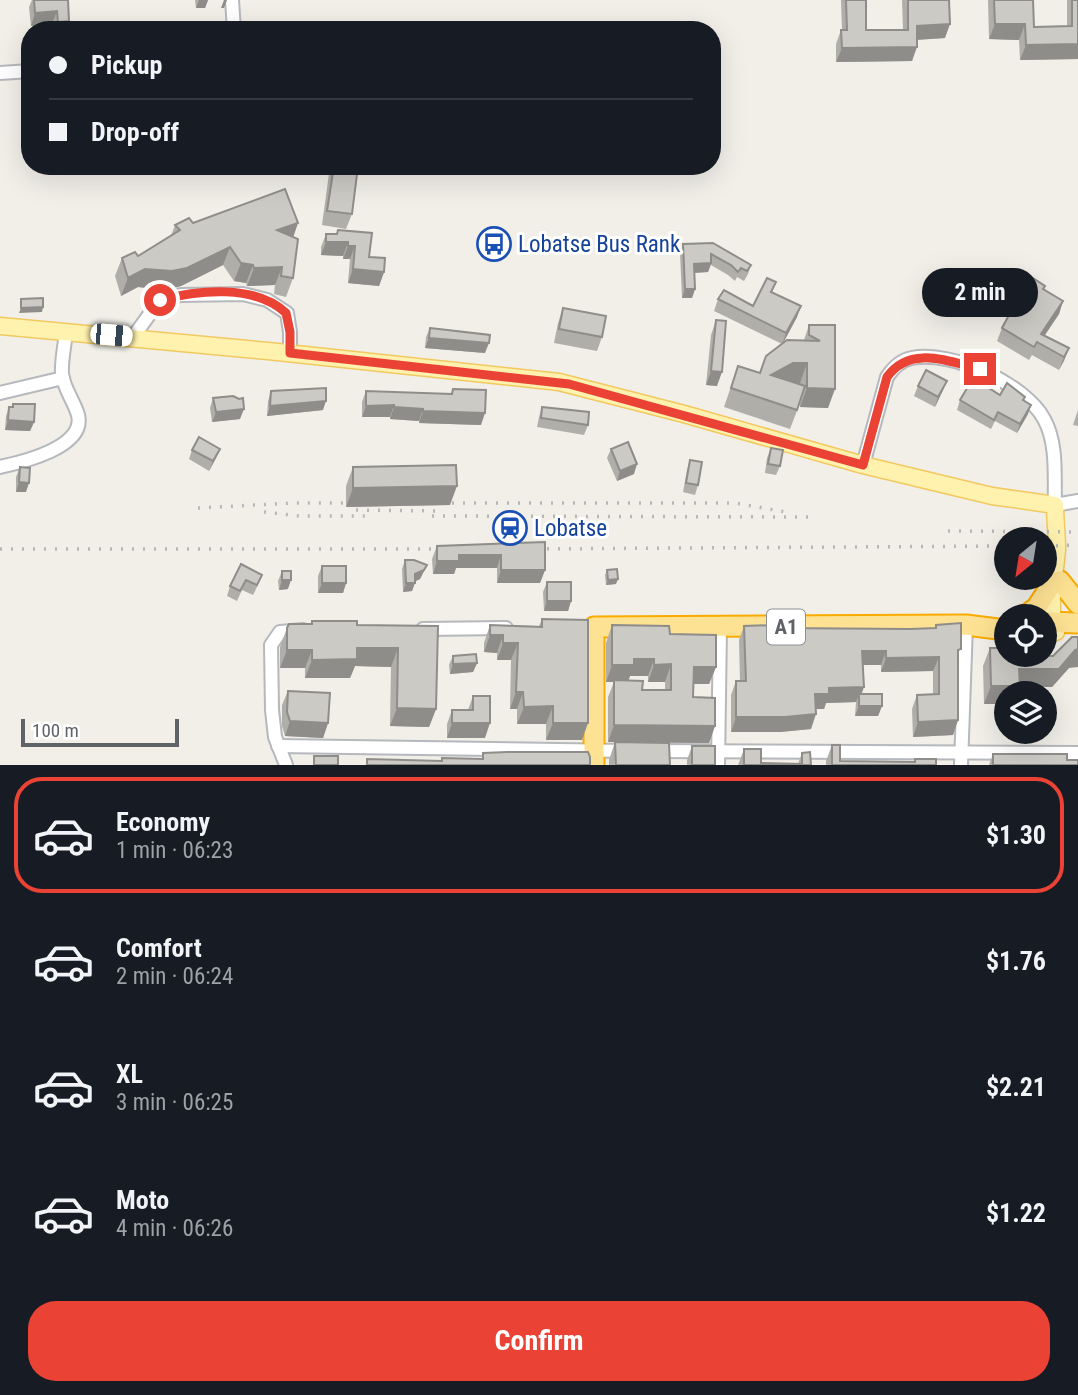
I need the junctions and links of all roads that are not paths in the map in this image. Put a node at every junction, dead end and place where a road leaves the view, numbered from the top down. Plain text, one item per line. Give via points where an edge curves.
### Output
1 (232, 0) edge
2 (233, 21) edge
3 (21, 72) edge
4 (0, 73) edge
5 (0, 326) edge
6 (66, 331) junction
7 (134, 337) junction
8 (290, 353) junction
9 (63, 378) junction
10 (0, 393) edge
11 (863, 465) junction
12 (0, 467) edge
13 (1078, 501) edge
14 (1055, 505) junction
15 (1055, 527) edge
16 (1057, 578) edge
17 (1078, 604) edge
18 (994, 624) edge
19 (971, 625) junction
20 (1057, 625) edge
21 (513, 628) edge
22 (720, 628) junction
23 (994, 628) edge
24 (312, 629) edge
25 (406, 629) edge
26 (1078, 633) edge
27 (278, 746) junction
28 (718, 750) junction
29 (636, 751) edge
30 (649, 751) edge
31 (1078, 752) edge
32 (594, 758) edge
33 (961, 758) edge
34 (286, 765) edge
35 (718, 765) edge

1 - 2 street
3 - 4 street
5 - 6 main road
6 - 7 main road
6 - 9 street
7 - 8 main road
7 - 8 street via 160,300 191,294 243,294 267,300 286,313
8 - 11 main road via 569,384
9 - 10 street
9 - 12 street via 77,412 77,433 33,458
11 - 14 main road via 992,496
11 - 14 street via 887,377 911,358 937,358 980,369 1034,403 1051,442
13 - 14 street
14 - 15 main road
16 - 17 highway
18 - 19 highway, A1
19 - 22 highway, A1
19 - 23 highway, A1
19 - 33 street
20 - 26 highway
21 - 25 street
22 - 28 street
22 - 32 highway, A1 via 587,627
24 - 27 street via 286,630 271,645 273,728
27 - 32 street
27 - 34 street
28 - 30 street
28 - 33 street
28 - 35 street
29 - 32 street
31 - 33 street

